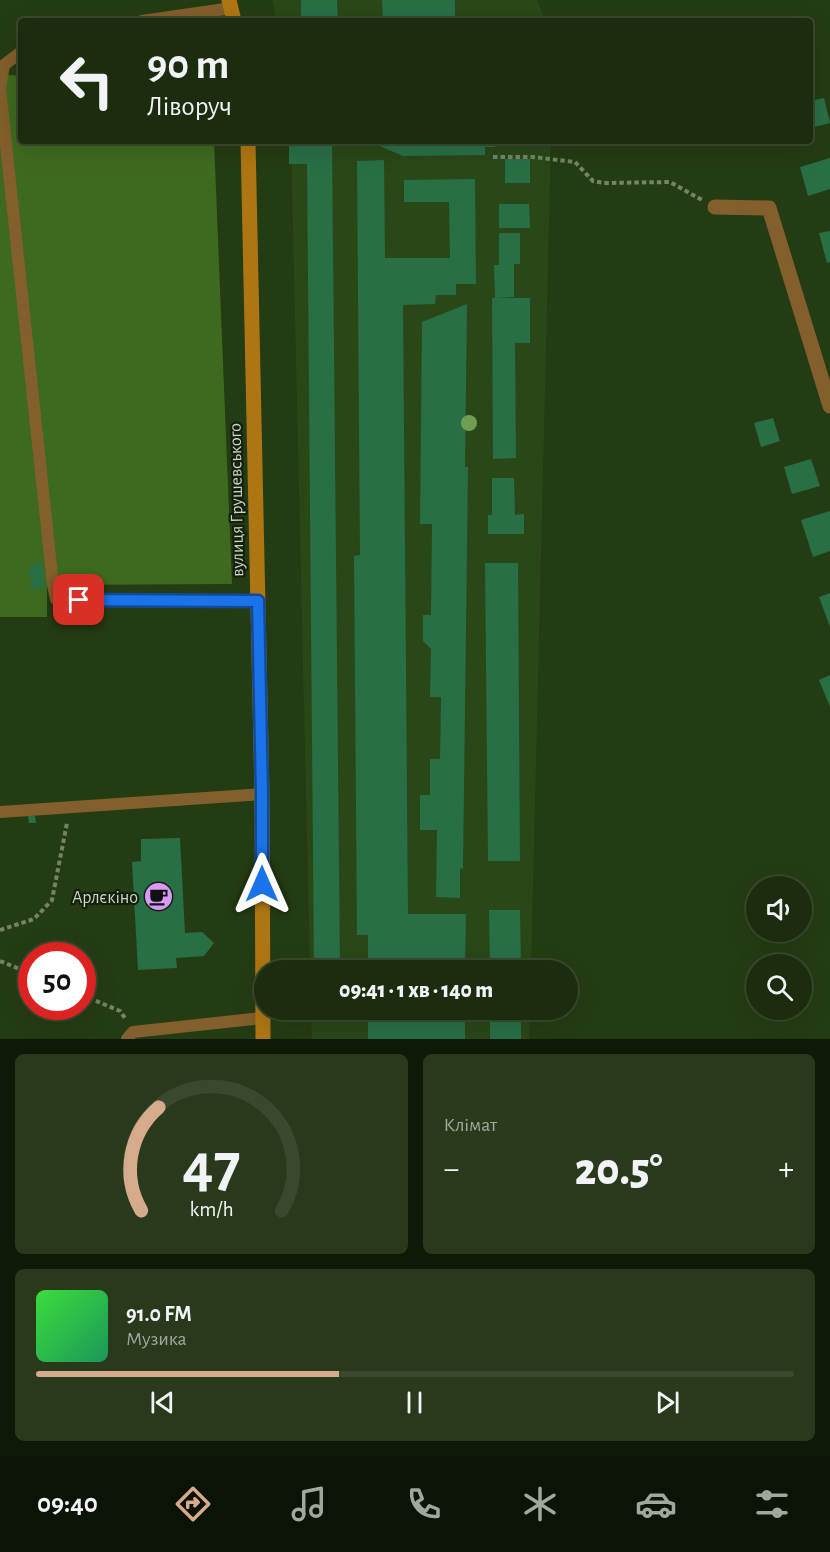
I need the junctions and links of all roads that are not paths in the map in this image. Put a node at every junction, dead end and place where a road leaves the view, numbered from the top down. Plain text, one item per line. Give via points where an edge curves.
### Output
1 (232, 10) edge
2 (167, 18) edge
3 (18, 54) edge
4 (2, 66) edge
5 (248, 144) edge
6 (715, 207) road end
7 (830, 406) edge
8 (258, 601) junction
9 (262, 794) junction
10 (0, 812) edge
11 (262, 960) edge
12 (254, 1019) edge
13 (262, 1020) edge
14 (130, 1035) edge
15 (262, 1039) edge

1 - 2 lane
3 - 4 lane
4 - 8 lane via 0,88 56,599
5 - 8 main road, вулиця Грушевського
6 - 7 street via 769,208
8 - 9 main road, вулиця Грушевського
9 - 10 lane
9 - 11 main road, вулиця Грушевського
12 - 14 lane
13 - 15 main road, вулиця Грушевського

